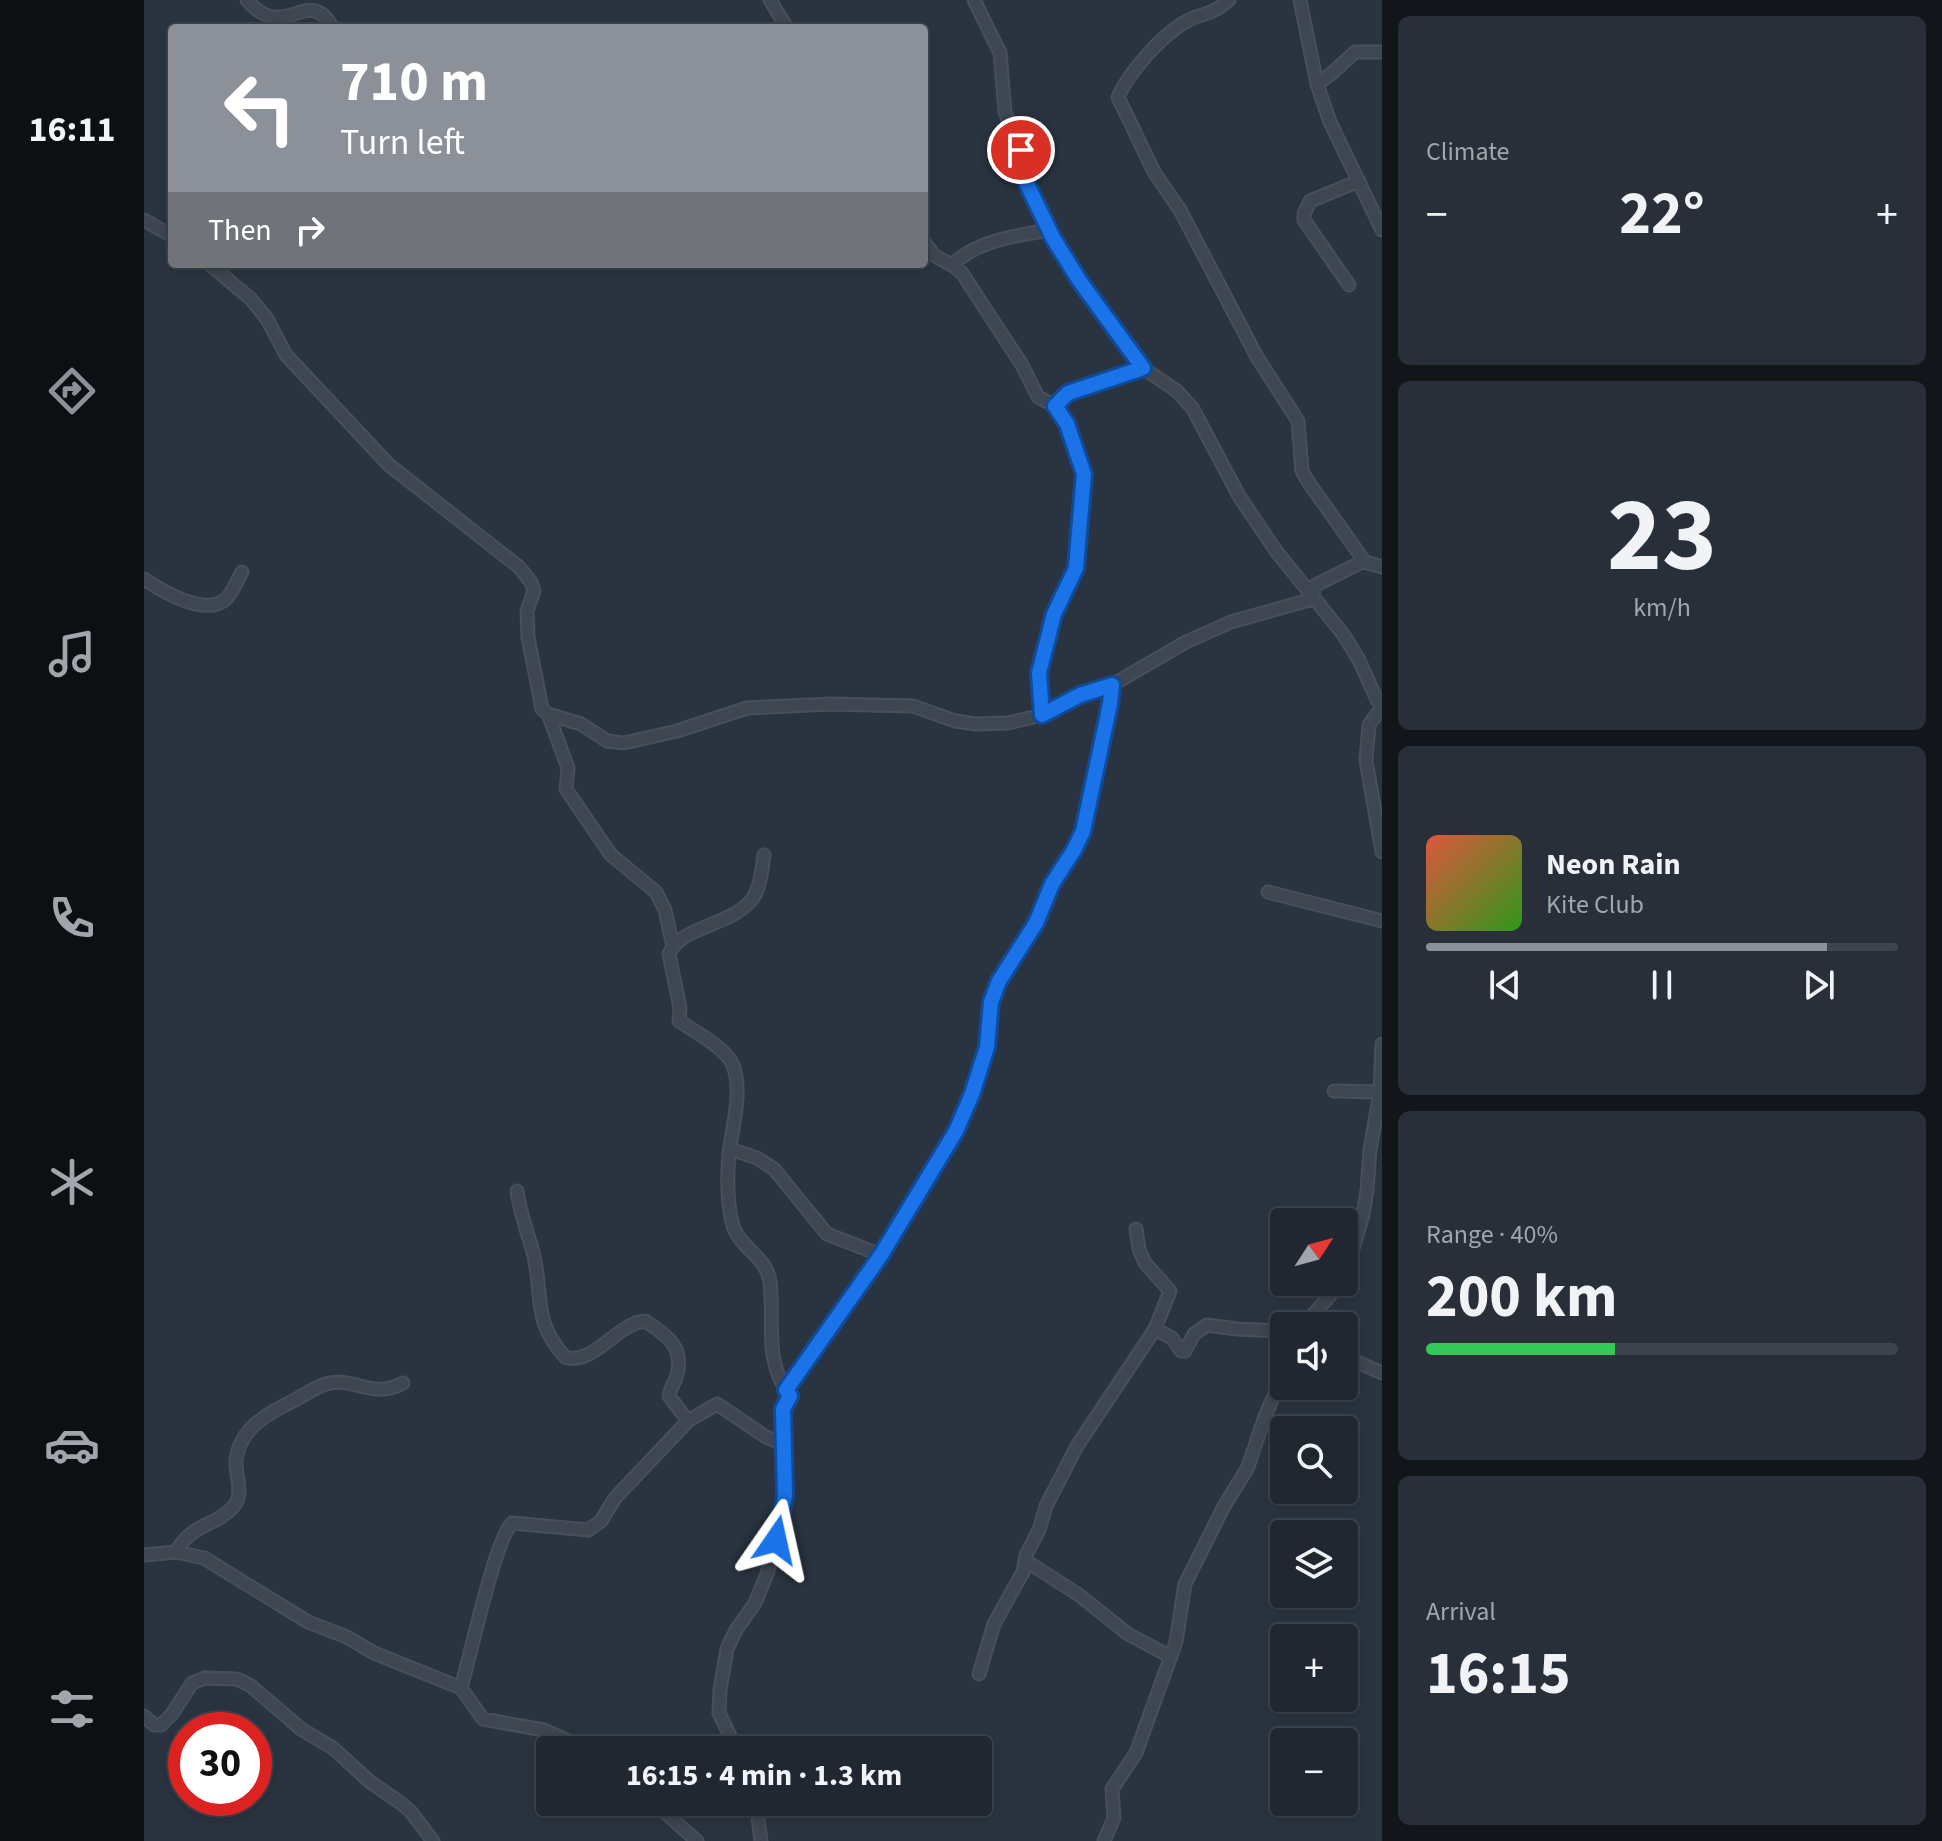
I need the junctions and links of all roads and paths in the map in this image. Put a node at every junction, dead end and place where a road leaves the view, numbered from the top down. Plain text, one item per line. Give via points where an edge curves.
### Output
1 (247, 0) edge
2 (770, 0) edge
3 (1229, 0) edge
4 (1300, 0) edge
5 (975, 1) edge
6 (330, 24) edge
7 (785, 24) edge
8 (1382, 52) edge
9 (1317, 84) junction
10 (1359, 181) junction
11 (144, 220) edge
12 (1049, 230) junction
13 (1382, 230) edge
14 (168, 234) edge
15 (928, 247) edge
16 (952, 265) junction
17 (214, 268) edge
18 (1349, 285) dead end
19 (1143, 368) junction
20 (1055, 406) junction
21 (1365, 562) junction
22 (1382, 567) edge
23 (242, 572) dead end
24 (144, 579) edge
25 (1313, 599) junction
26 (1112, 685) junction
27 (1382, 704) edge
28 (548, 714) junction
29 (1042, 715) junction
30 (1382, 852) edge
31 (764, 855) dead end
32 (1268, 892) dead end
33 (1382, 921) edge
34 (673, 946) junction
35 (1382, 1044) edge
36 (1334, 1091) dead end
37 (1380, 1092) junction
38 (730, 1149) junction
39 (517, 1191) dead end
40 (1136, 1229) dead end
41 (1358, 1232) edge
42 (881, 1255) junction
43 (1330, 1296) edge
44 (1315, 1312) edge
45 (1155, 1329) junction
46 (1270, 1330) edge
47 (1358, 1364) edge
48 (1382, 1373) edge
49 (403, 1383) dead end
50 (790, 1396) junction
51 (1272, 1400) edge
52 (688, 1421) junction
53 (783, 1444) junction
54 (176, 1552) junction
55 (144, 1555) edge
56 (1026, 1561) junction
57 (1171, 1657) junction
58 (979, 1674) dead end
59 (461, 1688) junction
60 (144, 1716) edge
61 (558, 1736) edge
62 (730, 1736) edge
63 (669, 1816) edge
64 (758, 1816) edge
65 (433, 1841) edge
66 (697, 1841) edge
67 (761, 1841) edge
68 (1104, 1841) edge

1 - 6 street via 260,13 276,17 312,10
2 - 7 street
3 - 21 street via 1210,14 1186,21 1145,55 1118,97 1154,172 1298,421 1302,471
4 - 9 street
5 - 12 street via 1000,53 1005,112 1021,150 1026,182
8 - 9 street via 1355,52
9 - 10 street
10 - 13 street
10 - 18 street via 1310,201 1304,214
11 - 14 street
12 - 16 street via 1002,238
12 - 19 street
15 - 16 street
16 - 20 street via 1022,365 1038,397
17 - 28 street via 251,299 286,355 389,465 531,582 528,637 541,705
19 - 20 street via 1068,393
19 - 25 street via 1193,409 1239,496
20 - 29 street via 1084,474 1076,568 1054,614 1039,673
21 - 22 street
21 - 25 street via 1314,586
23 - 24 street via 229,597 215,604 182,601
25 - 26 street via 1231,622
25 - 27 street via 1343,634
26 - 29 street
26 - 42 street via 1083,831 999,981 991,1002 987,1047 956,1131
27 - 30 street via 1369,725 1366,760
28 - 29 street via 581,724 607,741 624,743 747,708 913,706 976,724
28 - 34 street via 568,768 566,789 611,855 656,892
31 - 34 street via 753,898 733,915
32 - 33 street
34 - 38 street via 669,954 679,1021 725,1052 732,1063 736,1093
35 - 37 street
36 - 37 street
37 - 41 street
38 - 42 street via 774,1169 827,1234
38 - 50 street via 733,1227 743,1245 766,1265 773,1364
39 - 52 street via 533,1254 541,1320 550,1339 565,1357 578,1358 645,1321 678,1348 669,1396
40 - 45 street via 1145,1263 1170,1289
42 - 50 street via 786,1390
43 - 44 street
45 - 46 street via 1165,1332 1181,1351 1207,1325
45 - 56 street via 1077,1446 1046,1506
47 - 48 street
49 - 54 street via 381,1391 331,1382 271,1410 241,1443 233,1507 190,1532
50 - 53 street via 783,1409
51 - 57 street via 1248,1467 1185,1584
52 - 53 street via 717,1404
52 - 59 street via 594,1527 522,1522 507,1528
53 - 62 street via 785,1496 776,1540 755,1603 727,1649 719,1713
54 - 55 street
54 - 59 street via 204,1558 308,1622
56 - 57 street via 1128,1634
56 - 58 street via 994,1624
57 - 68 street via 1136,1753 1112,1789 1114,1818
59 - 61 street via 483,1719
60 - 65 street via 161,1725 192,1683 237,1679 402,1804
63 - 66 street
64 - 67 street

